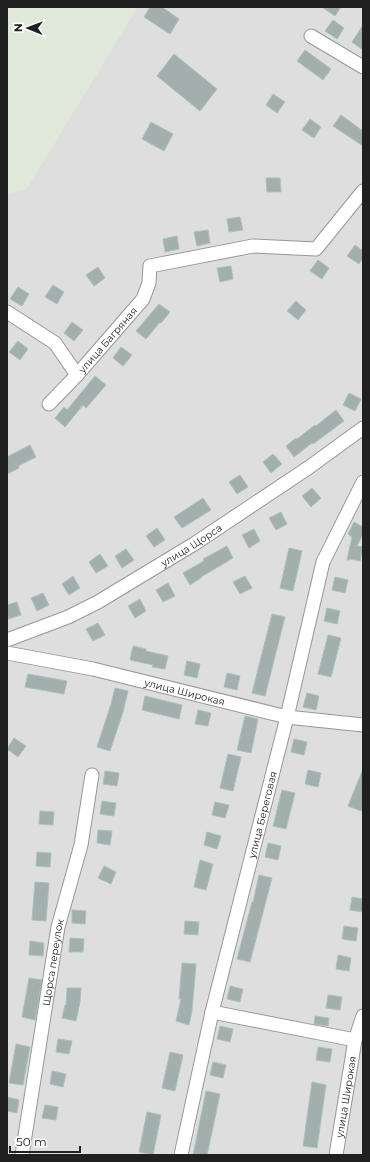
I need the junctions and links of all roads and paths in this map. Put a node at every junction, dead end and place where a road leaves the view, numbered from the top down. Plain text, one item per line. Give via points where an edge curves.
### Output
1 (311, 36) dead end
2 (363, 67) edge
3 (363, 191) edge
4 (7, 312) edge
5 (77, 375) junction
6 (49, 404) dead end
7 (363, 428) edge
8 (363, 482) edge
9 (7, 640) edge
10 (7, 653) edge
11 (287, 717) junction
12 (363, 725) edge
13 (92, 775) dead end
14 (212, 1012) junction
15 (363, 1016) edge
16 (355, 1040) junction
17 (22, 1154) edge
18 (182, 1155) edge
19 (336, 1155) edge

1 - 2 street
3 - 5 street, улица Багряная via 316,249 253,246 150,266 149,283 143,299
4 - 5 street via 55,343
5 - 6 street, улица Багряная
7 - 9 street, улица Щорса via 194,544 98,602 68,617
8 - 11 street, улица Береговая via 323,562
10 - 11 street, улица Широкая via 93,669
11 - 12 street, улица Широкая
11 - 14 street, улица Береговая
13 - 17 street, Щорса переулок via 81,845 58,927
14 - 16 street
14 - 18 street, улица Береговая
15 - 16 street, улица Широкая
16 - 19 street, улица Широкая

